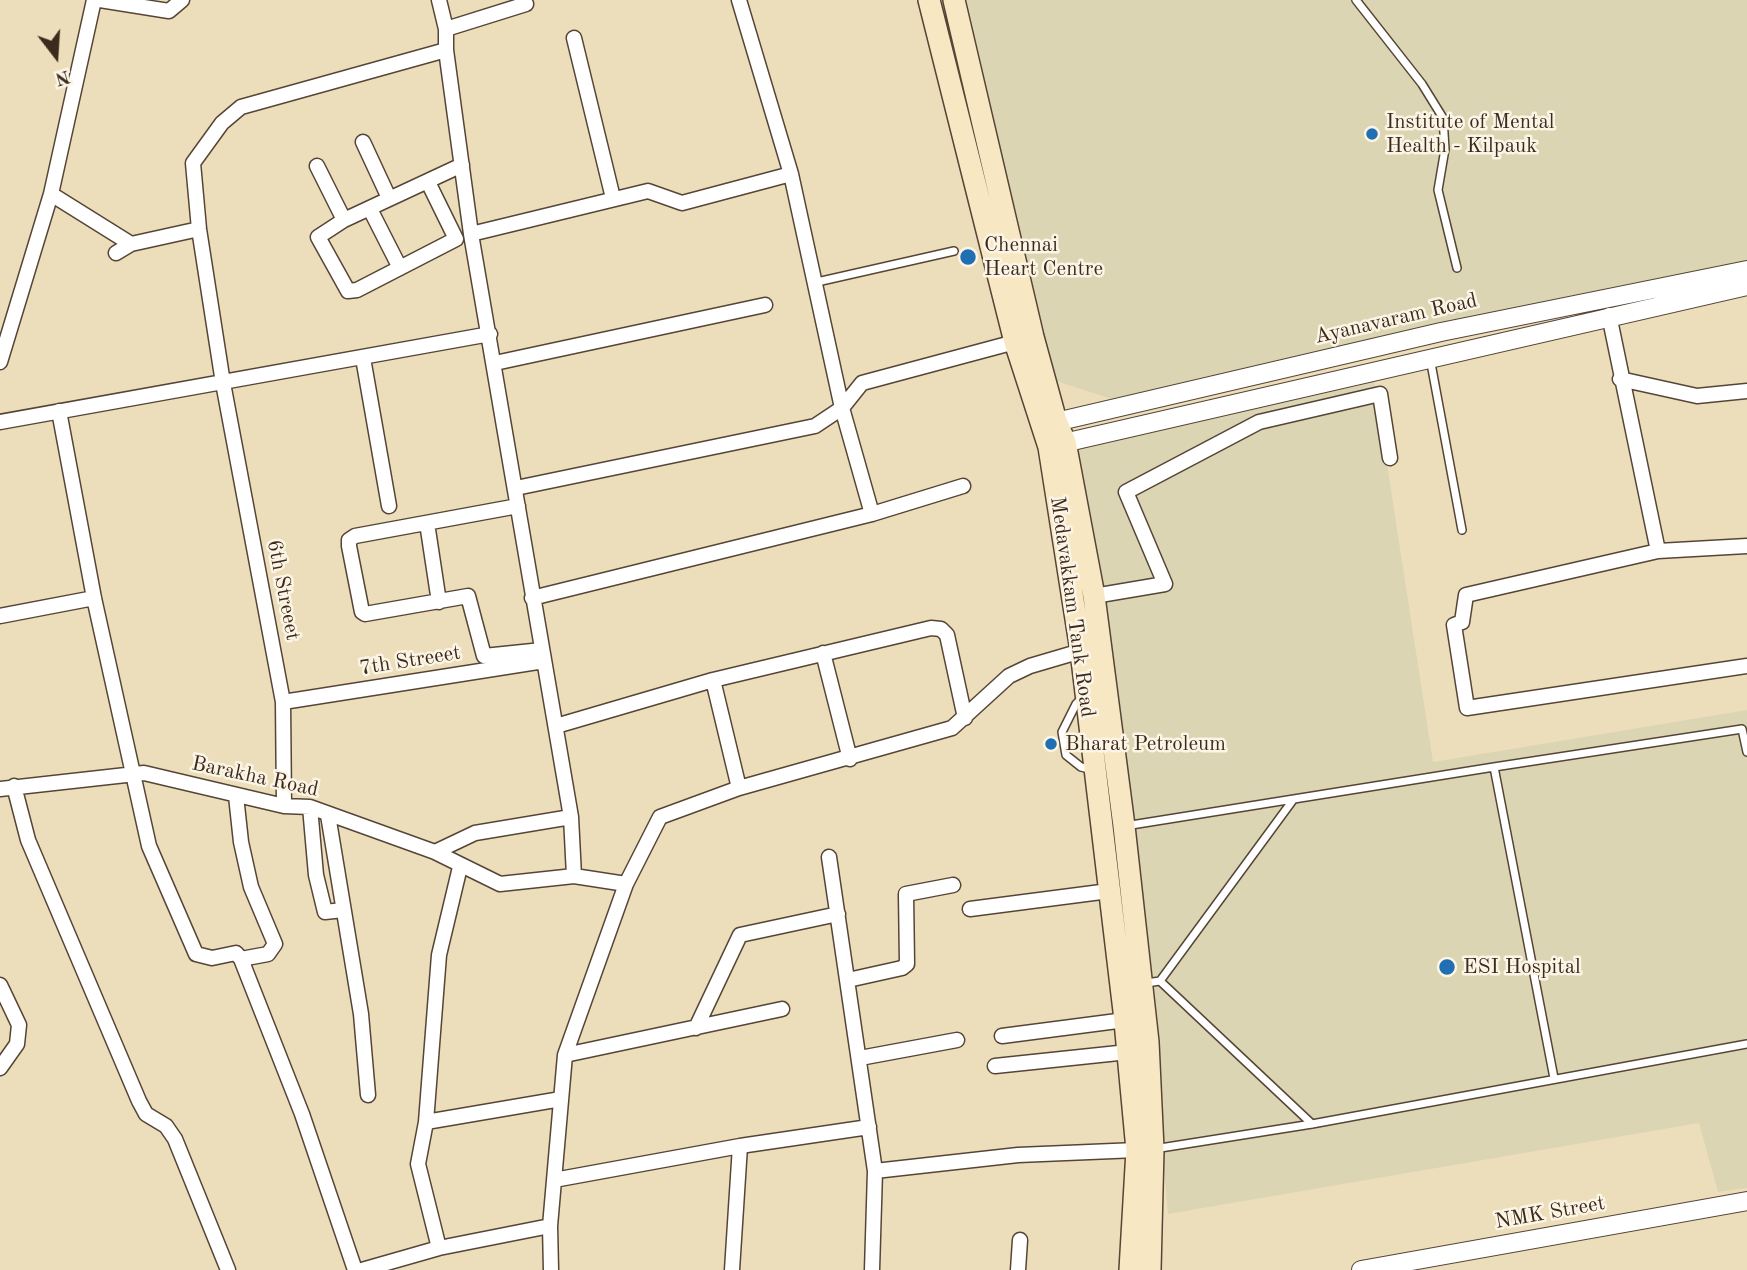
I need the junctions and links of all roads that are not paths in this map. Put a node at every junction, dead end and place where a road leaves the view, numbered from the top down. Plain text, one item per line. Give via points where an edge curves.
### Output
1 (97, 0) edge
2 (182, 0) edge
3 (439, 0) edge
4 (739, 0) edge
5 (929, 0) edge
6 (954, 0) edge
7 (1356, 0) edge
8 (526, 4) dead end
9 (446, 29) junction
10 (574, 38) dead end
11 (446, 50) junction
12 (363, 142) dead end
13 (462, 165) junction
14 (317, 166) dead end
15 (791, 174) junction
16 (428, 182) junction
17 (51, 194) junction
18 (389, 198) junction
19 (613, 198) junction
20 (370, 209) junction
21 (344, 220) junction
22 (198, 229) junction
23 (471, 234) junction
24 (131, 244) junction
25 (954, 251) dead end
26 (116, 253) dead end
27 (400, 268) junction
28 (1457, 268) dead end
29 (1747, 270) edge
30 (817, 282) junction
31 (1747, 286) edge
32 (765, 305) dead end
33 (1609, 315) junction
34 (490, 334) junction
35 (1015, 342) junction
36 (363, 358) junction
37 (1430, 358) junction
38 (0, 362) edge
39 (495, 363) junction
40 (1620, 379) junction
41 (223, 383) junction
42 (1746, 394) edge
43 (842, 408) junction
44 (59, 411) junction
45 (0, 422) edge
46 (1049, 424) junction
47 (1057, 444) junction
48 (1390, 458) dead end
49 (963, 486) dead end
50 (516, 488) junction
51 (389, 506) dead end
52 (519, 506) junction
53 (872, 514) junction
54 (426, 523) junction
55 (1462, 530) dead end
56 (1747, 547) edge
57 (1658, 551) junction
58 (1094, 596) junction
59 (94, 598) junction
60 (532, 598) junction
61 (439, 601) junction
62 (0, 616) edge
63 (1081, 652) junction
64 (823, 653) junction
65 (543, 655) junction
66 (1747, 666) edge
67 (713, 680) junction
68 (283, 702) junction
69 (965, 718) junction
70 (556, 726) junction
71 (1747, 752) edge
72 (850, 759) junction
73 (1494, 767) junction
74 (130, 773) junction
75 (7, 788) edge
76 (739, 788) junction
77 (236, 796) junction
78 (1293, 800) junction
79 (284, 806) junction
80 (310, 807) junction
81 (328, 815) junction
82 (571, 817) junction
83 (1124, 826) junction
84 (435, 852) junction
85 (829, 857) dead end
86 (460, 867) junction
87 (574, 876) junction
88 (626, 884) junction
89 (953, 885) dead end
90 (1109, 891) junction
91 (970, 909) dead end
92 (342, 910) junction
93 (838, 914) junction
94 (242, 959) junction
95 (848, 980) junction
96 (1141, 984) junction
97 (0, 985) edge
98 (782, 1009) dead end
99 (1125, 1020) junction
100 (696, 1028) junction
101 (1002, 1036) dead end
102 (957, 1040) dead end
103 (1747, 1044) edge
104 (1128, 1052) junction
105 (565, 1055) junction
106 (860, 1058) junction
107 (995, 1066) dead end
108 (0, 1068) edge
109 (1554, 1079) junction
110 (368, 1096) dead end
111 (561, 1099) junction
112 (426, 1122) junction
113 (1312, 1124) junction
114 (869, 1128) junction
115 (740, 1146) junction
116 (1145, 1149) junction
117 (875, 1171) junction
118 (554, 1180) junction
119 (1747, 1201) edge
120 (550, 1226) junction
121 (1020, 1240) dead end
122 (439, 1248) junction
123 (369, 1269) edge
124 (228, 1270) edge
125 (355, 1270) edge
126 (551, 1270) edge
127 (732, 1270) edge
128 (872, 1270) edge
129 (1018, 1270) edge
130 (1130, 1270) edge
131 (1150, 1270) edge
132 (1361, 1270) edge

1 - 2 street via 169,11
1 - 17 street
3 - 9 street
4 - 15 street
5 - 35 main road, Medavakkam Tank Road
6 - 46 main road, Medavakkam Tank Road
7 - 28 lane via 1443,118 1445,149 1438,190
8 - 9 street
9 - 11 street
10 - 19 street
11 - 13 street
11 - 22 street, 6th Streeet via 241,107 230,114 192,163
12 - 18 street
13 - 16 street
13 - 23 street
14 - 21 street
15 - 19 street via 682,203 648,191
15 - 30 street
16 - 18 street
16 - 27 street via 456,239
17 - 24 street
17 - 38 street
18 - 20 street
19 - 23 street
20 - 21 street
20 - 27 street
21 - 27 street via 318,237 348,291
22 - 24 street
22 - 41 street, 6th Streeet
23 - 34 street
24 - 26 street
25 - 30 lane
29 - 46 street, Ayanavaram Road via 1441,332
30 - 43 street
31 - 33 street
32 - 39 street
33 - 37 street
33 - 40 street
34 - 36 street
34 - 39 street
35 - 43 street via 862,383
35 - 46 main road, Medavakkam Tank Road
36 - 41 street
36 - 51 street
37 - 47 street
37 - 55 lane
39 - 50 street
40 - 42 street via 1698,396
40 - 57 street
41 - 44 street
41 - 68 street, 6th Streeet
43 - 50 street via 815,426
43 - 53 street
44 - 45 street
44 - 59 street
46 - 47 main road, Medavakkam Tank Road
47 - 58 main road, Medavakkam Tank Road
47 - 63 main road, Medavakkam Tank Road
48 - 58 street via 1380,394 1259,422 1126,492 1166,584
49 - 53 street
50 - 52 street
52 - 54 street
52 - 60 street
53 - 60 street
54 - 61 street
54 - 61 street via 355,537 349,546 365,614
56 - 57 street
57 - 66 street via 1466,595 1462,622 1454,625 1467,708
58 - 83 main road, Medavakkam Tank Road
59 - 62 street
59 - 74 street
60 - 65 street
61 - 65 street via 471,599 484,656
63 - 69 street via 1009,676
63 - 90 main road, Medavakkam Tank Road
64 - 67 street
64 - 69 street via 941,629 947,635
64 - 72 street
65 - 68 street, 7th Streeet
65 - 70 street
67 - 70 street
67 - 76 street
68 - 79 street, 6th Streeet
69 - 72 street via 952,728
70 - 82 street
71 - 73 lane via 1742,729
72 - 76 street
73 - 78 lane
73 - 109 lane
74 - 75 street, Barakha Road
74 - 77 street, Barakha Road
74 - 94 street via 149,845 195,953 212,958 236,953
75 - 124 street via 139,1101 146,1114 166,1126 175,1139
76 - 88 street via 660,817
77 - 79 street, Barakha Road
77 - 94 street via 251,887 275,944 268,954
78 - 83 lane
78 - 96 lane
79 - 80 street, Barakha Road
80 - 81 street, Barakha Road
80 - 92 street via 316,875 325,912
81 - 84 street, Barakha Road
81 - 92 street
82 - 84 street via 475,833
82 - 87 street
83 - 96 main road, Medavakkam Tank Road
84 - 86 street, Barakha Road
85 - 93 street
86 - 87 street, Barakha Road via 500,884
86 - 112 street via 439,955
87 - 88 street, Barakha Road
88 - 105 street
89 - 95 street via 906,894 907,964
90 - 91 street
90 - 96 main road, Medavakkam Tank Road
92 - 110 street via 361,1014
93 - 95 street
93 - 100 street via 740,935
94 - 125 street
95 - 106 street
96 - 99 main road, Medavakkam Tank Road
96 - 113 lane
96 - 116 main road, Medavakkam Tank Road via 1148,1042
97 - 108 street via 19,1025 18,1044
98 - 100 street
99 - 101 street
99 - 104 main road, Medavakkam Tank Road
100 - 105 street
102 - 106 street
103 - 109 lane
104 - 107 street
104 - 116 main road, Medavakkam Tank Road
105 - 111 street
106 - 114 street
109 - 113 lane
111 - 112 street
111 - 118 street
112 - 122 street via 418,1164
113 - 116 lane
114 - 115 street
114 - 117 street
115 - 118 street
115 - 127 street
116 - 117 street via 1018,1155
116 - 130 main road, Medavakkam Tank Road
116 - 131 main road, Medavakkam Tank Road
117 - 128 street
118 - 120 street
119 - 132 street, NMK Street
120 - 122 street
120 - 126 street
121 - 129 street
122 - 123 street

